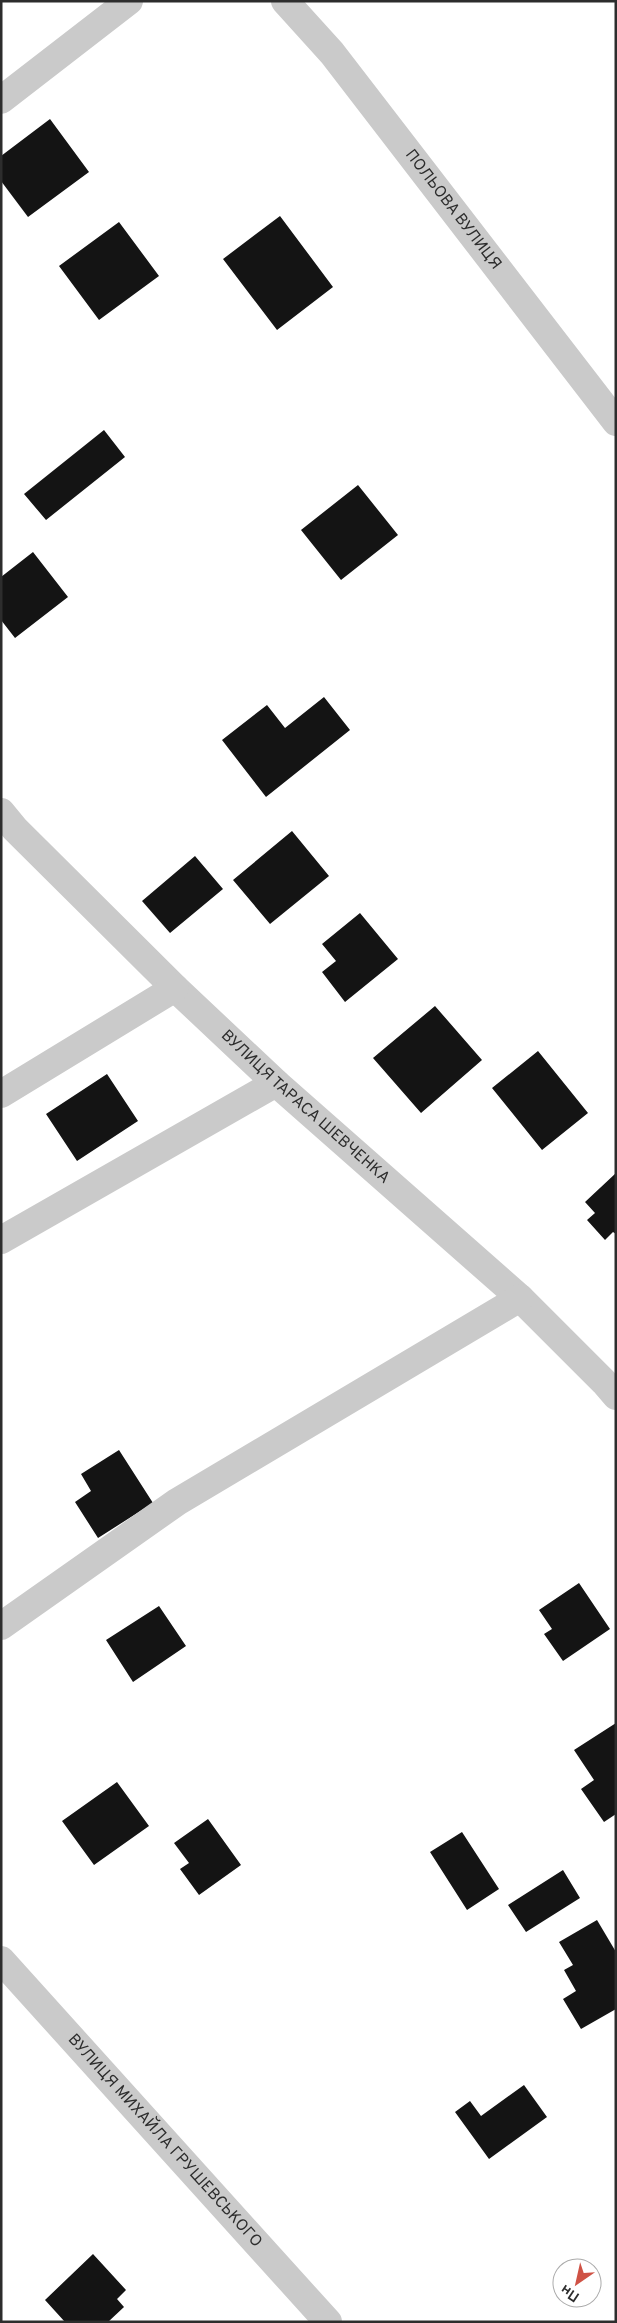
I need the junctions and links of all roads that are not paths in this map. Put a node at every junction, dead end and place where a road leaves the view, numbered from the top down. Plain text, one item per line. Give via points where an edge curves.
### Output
1 (129, 1) edge
2 (285, 1) edge
3 (1, 100) edge
4 (616, 422) edge
5 (1, 812) edge
6 (175, 988) junction
7 (276, 1083) junction
8 (1, 1094) edge
9 (1, 1240) edge
10 (520, 1298) junction
11 (616, 1396) edge
12 (1, 1626) edge
13 (1, 1960) edge
14 (328, 2322) edge

1 - 3 street
2 - 4 street, ПОЛЬОВА ВУЛИЦЯ via 332,53
5 - 6 street, ВУЛИЦЯ ТАРАСА ШЕВЧЕНКА via 15,830
6 - 7 street, ВУЛИЦЯ ТАРАСА ШЕВЧЕНКА
6 - 8 street
7 - 9 street
7 - 10 street, ВУЛИЦЯ ТАРАСА ШЕВЧЕНКА
10 - 11 street, ВУЛИЦЯ ТАРАСА ШЕВЧЕНКА
10 - 12 street via 177,1502
13 - 14 street, ВУЛИЦЯ МИХАЙЛА ГРУШЕВСЬКОГО

